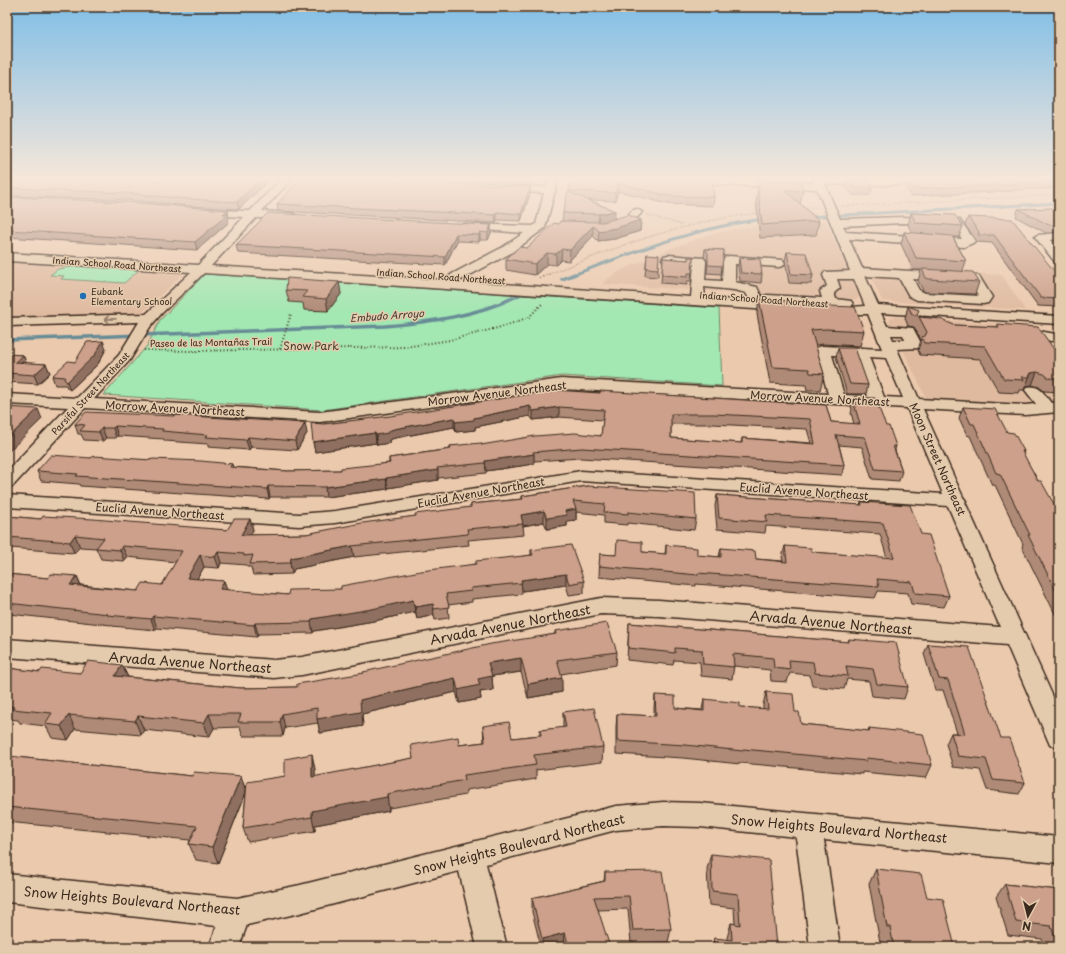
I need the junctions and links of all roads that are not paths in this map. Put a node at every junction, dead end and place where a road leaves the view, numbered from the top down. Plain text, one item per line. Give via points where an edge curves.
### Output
1 (243, 225) edge
2 (455, 225) edge
3 (544, 225) edge
4 (616, 225) edge
5 (837, 225) edge
6 (846, 225) edge
7 (866, 225) edge
8 (891, 225) edge
9 (958, 225) edge
10 (543, 228) junction
11 (603, 228) edge
12 (1059, 236) edge
13 (872, 237) junction
14 (897, 239) junction
15 (7, 249) edge
16 (7, 257) edge
17 (667, 259) edge
18 (1059, 259) edge
19 (81, 261) junction
20 (779, 263) dead end
21 (204, 265) junction
22 (7, 266) edge
23 (904, 275) junction
24 (452, 281) junction
25 (853, 284) junction
26 (728, 285) junction
27 (698, 293) junction
28 (755, 298) junction
29 (945, 298) junction
30 (777, 299) junction
31 (830, 303) junction
32 (874, 309) junction
33 (1038, 319) junction
34 (1059, 320) edge
35 (7, 322) edge
36 (146, 323) junction
37 (956, 323) junction
38 (1006, 331) edge
39 (888, 342) junction
40 (1055, 342) edge
41 (860, 352) junction
42 (1033, 390) dead end
43 (7, 399) edge
44 (837, 399) junction
45 (878, 402) junction
46 (80, 403) junction
47 (913, 404) junction
48 (1053, 408) edge
49 (7, 482) edge
50 (7, 500) edge
51 (957, 501) junction
52 (1015, 637) junction
53 (7, 648) edge
54 (1059, 738) edge
55 (808, 825) junction
56 (1059, 850) edge
57 (470, 856) junction
58 (7, 888) edge
59 (237, 913) junction
60 (224, 947) edge
61 (492, 947) edge
62 (825, 947) edge

1 - 21 street, Parsifal Street Northeast
2 - 10 street
3 - 10 street
4 - 11 street
5 - 25 street, Moon Street Northeast
6 - 13 street
7 - 13 street
8 - 14 street
9 - 14 street via 970,242
10 - 24 street
12 - 18 street via 1041,237
13 - 14 street
15 - 21 street, Indian School Road Northeast
16 - 19 street, Indian School Road Northeast
17 - 27 street via 700,261
19 - 21 street, Indian School Road Northeast
19 - 22 street via 51,268
20 - 26 street via 729,260
21 - 24 street, Indian School Road Northeast
21 - 36 street, Parsifal Street Northeast
23 - 25 street
23 - 29 street via 914,293 922,297
23 - 29 street via 975,279 985,297 983,300
24 - 27 street, Indian School Road Northeast
25 - 31 street via 827,291
25 - 32 street, Moon Street Northeast
26 - 27 street
26 - 28 street via 752,290
27 - 28 street, Indian School Road Northeast
27 - 30 street, Indian School Road Northeast
28 - 30 street, Indian School Road Northeast
29 - 37 street
30 - 31 street, Indian School Road Northeast
30 - 32 street, Indian School Road Northeast via 858,311
31 - 32 street, Indian School Road Northeast
32 - 37 street, Indian School Road Northeast
32 - 39 street, Moon Street Northeast
33 - 34 street, Indian School Road Northeast
33 - 37 street, Indian School Road Northeast
33 - 40 street
36 -> 35 street
36 - 46 street, Parsifal Street Northeast via 137,347
37 - 39 street via 914,329
38 - 40 street
39 - 41 street
39 - 47 street, Moon Street Northeast
41 - 44 street via 822,350
41 - 45 street
42 - 48 street
43 - 46 street, Morrow Avenue Northeast
44 - 45 street, Morrow Avenue Northeast
44 - 46 street, Morrow Avenue Northeast via 561,384 331,416
45 - 47 street, Morrow Avenue Northeast
46 - 49 street, Parsifal Street Northeast
47 - 48 street, Morrow Avenue Northeast via 1025,410
47 - 51 street, Moon Street Northeast
50 - 51 street, Euclid Avenue Northeast via 299,520 336,517 581,476
51 - 52 street, Moon Street Northeast
52 - 53 street, Arvada Avenue Northeast via 660,608 601,606 302,666 274,669
52 - 54 street, Moon Street Northeast
55 - 56 street, Snow Heights Boulevard Northeast
55 - 57 street, Snow Heights Boulevard Northeast via 700,815 663,814 616,818
55 - 62 street
57 - 59 street, Snow Heights Boulevard Northeast
57 - 61 street
58 - 59 street, Snow Heights Boulevard Northeast
59 - 60 street

